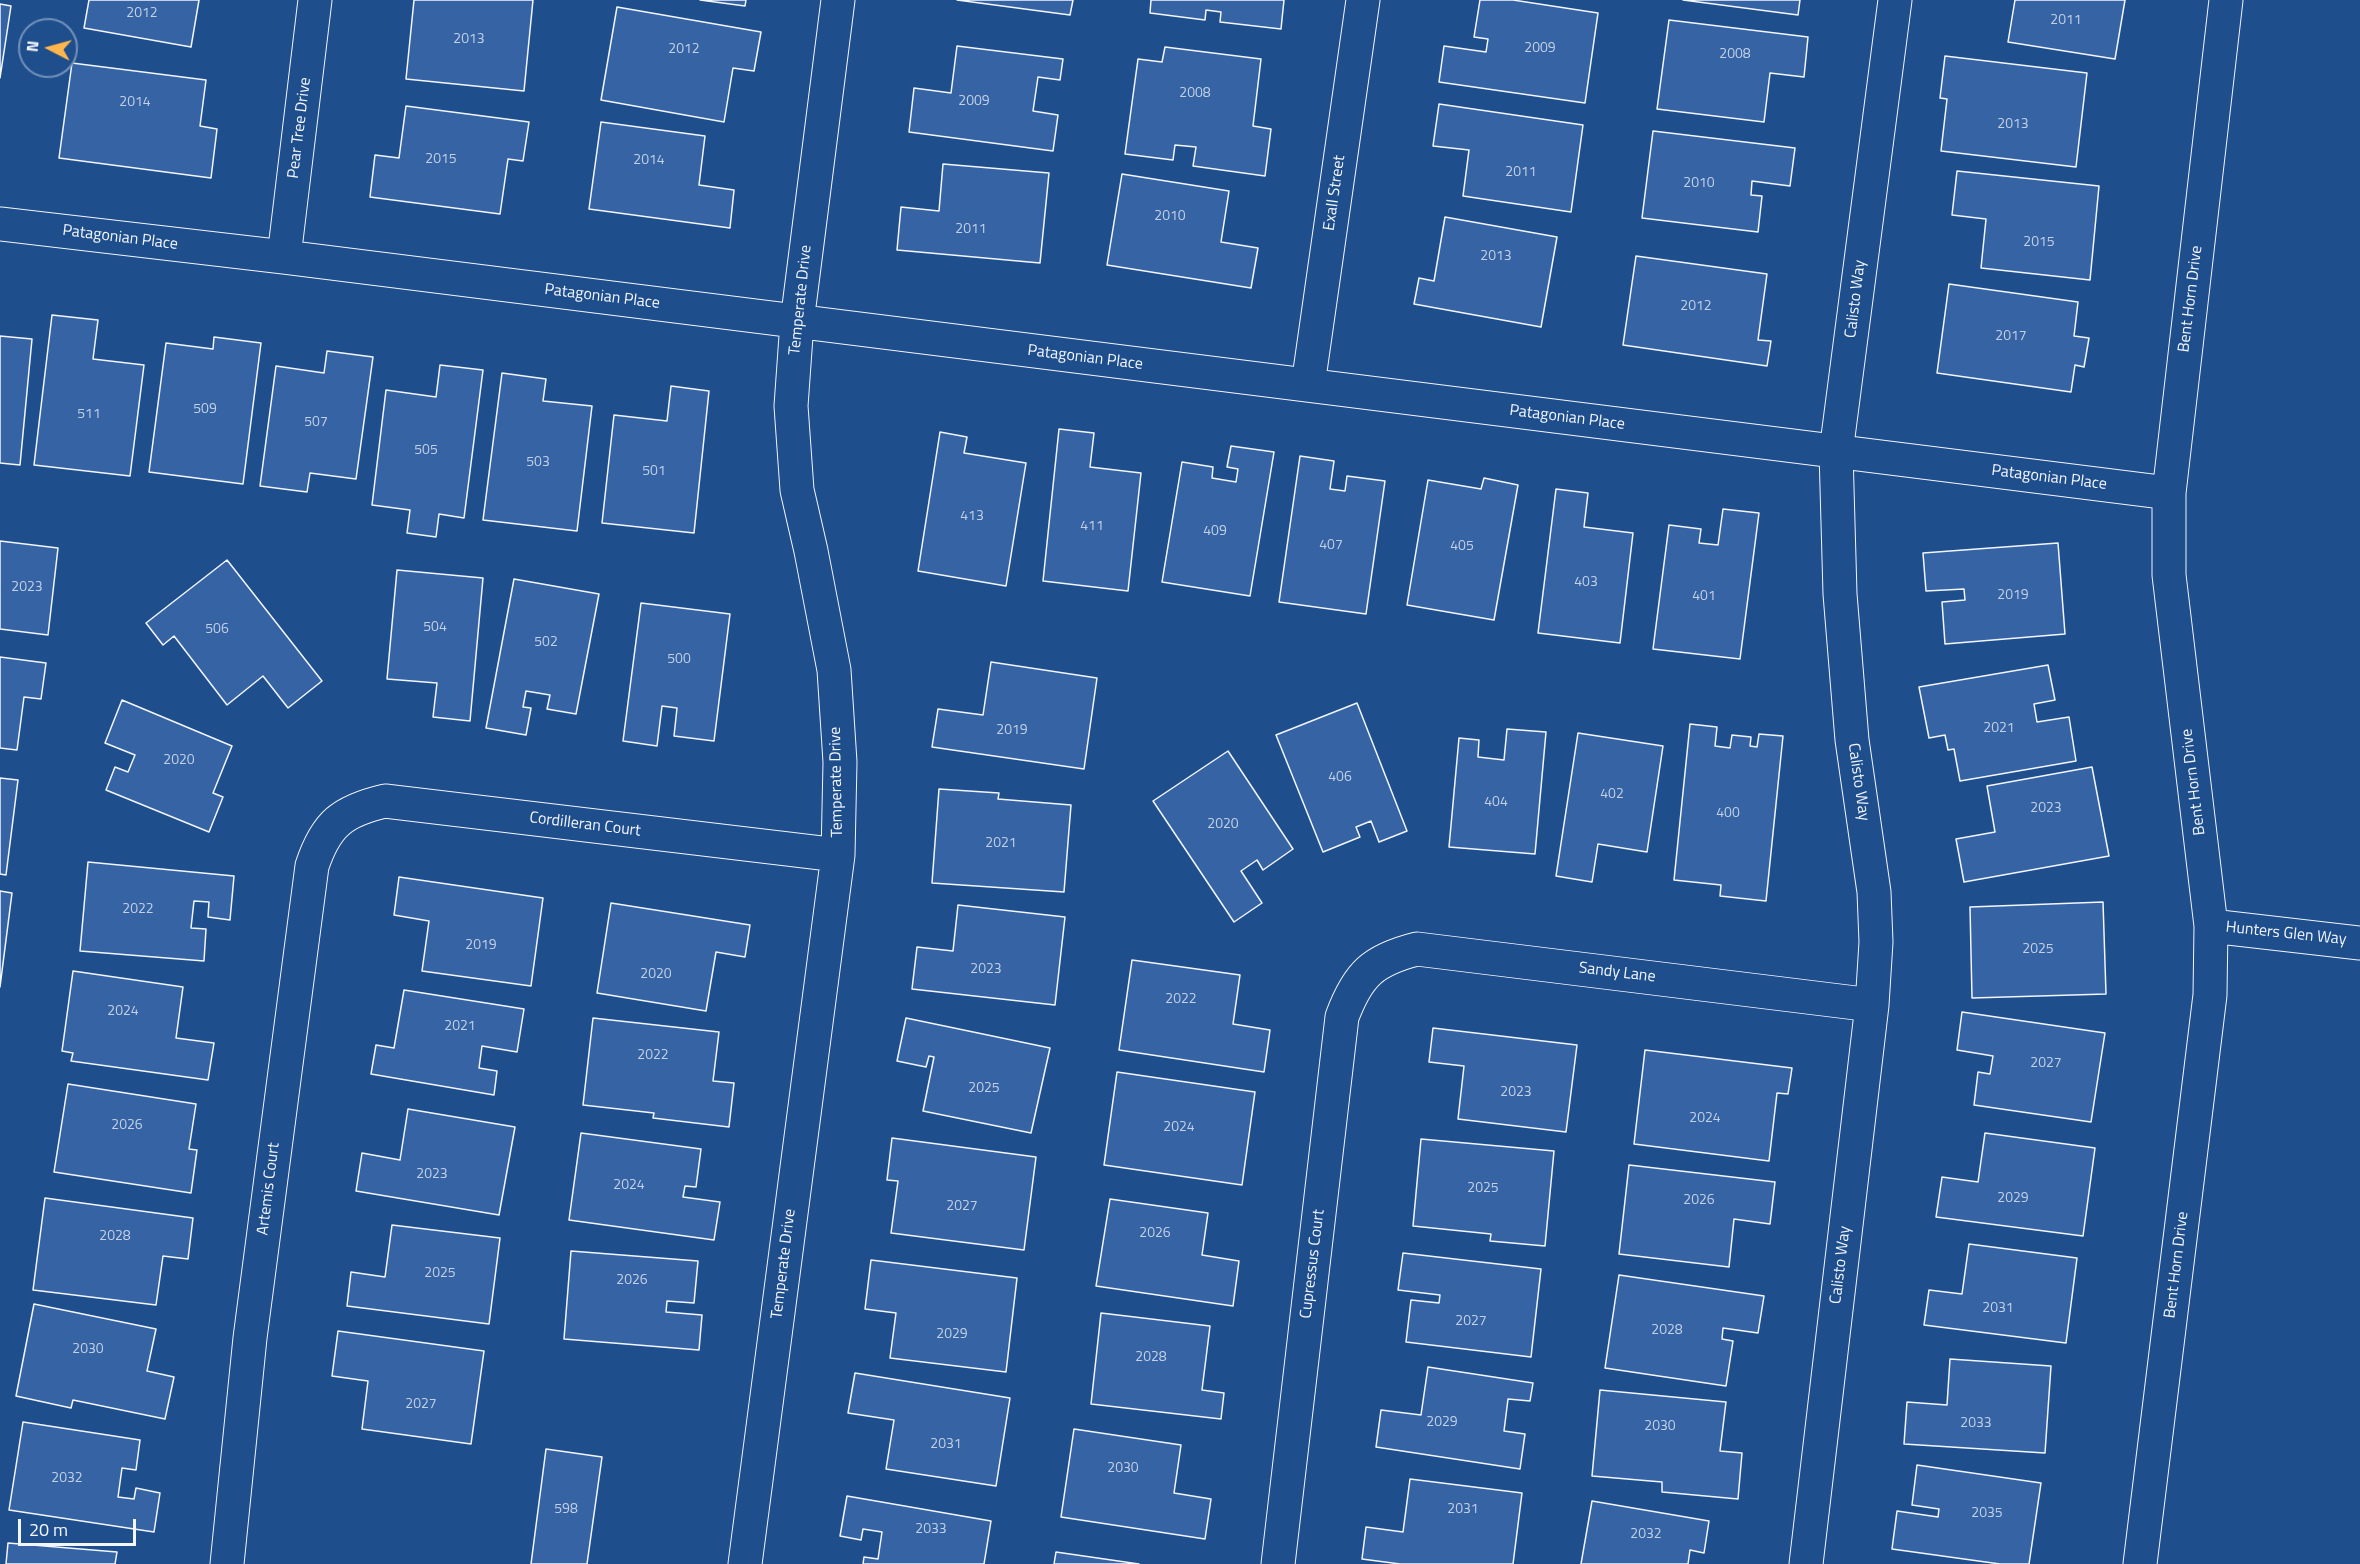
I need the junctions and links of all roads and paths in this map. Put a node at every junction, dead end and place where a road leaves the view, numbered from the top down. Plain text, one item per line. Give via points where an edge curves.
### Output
1 (315, 0) edge
2 (838, 0) edge
3 (1363, 0) edge
4 (1895, 0) edge
5 (2226, 0) edge
6 (0, 224) edge
7 (284, 257) junction
8 (797, 322) junction
9 (1308, 386) junction
10 (1836, 452) junction
11 (2169, 493) junction
12 (336, 820) joint
13 (838, 855) junction
14 (2211, 926) junction
15 (2360, 943) edge
16 (1368, 970) joint
17 (1872, 1005) junction
18 (227, 1564) edge
19 (745, 1564) edge
20 (1278, 1564) edge
21 (1806, 1564) edge
22 (2140, 1564) edge

1 - 7 street, Pear Tree Drive
2 - 8 street, Temperate Drive
3 - 9 street, Exall Street
4 - 10 street, Calisto Way
5 - 11 street, Bent Horn Drive
6 - 7 street, Patagonian Place
7 - 8 street, Patagonian Place
8 - 9 street, Patagonian Place
8 - 13 street, Temperate Drive via 791,406 796,480 834,670 840,762
9 - 10 street, Patagonian Place
10 - 11 street, Patagonian Place
10 - 17 street, Calisto Way via 1840,594 1850,718 1874,892
11 - 14 street, Bent Horn Drive via 2169,575
12 - 13 street, Cordilleran Court via 359,807 385,801
12 - 18 street, Artemis Court via 320,842 312,866 250,1338
13 - 19 street, Temperate Drive
14 - 15 street, Hunters Glen Way
14 - 22 street, Bent Horn Drive via 2210,995
16 - 17 street, Sandy Lane via 1391,956 1417,949
16 - 20 street, Cupressus Court via 1352,991 1342,1017
17 - 21 street, Calisto Way

